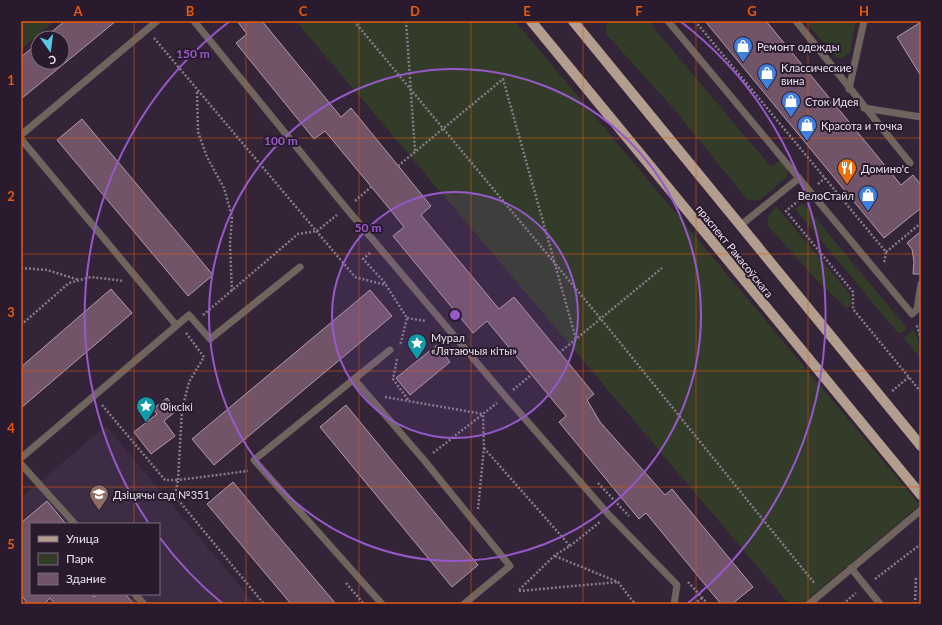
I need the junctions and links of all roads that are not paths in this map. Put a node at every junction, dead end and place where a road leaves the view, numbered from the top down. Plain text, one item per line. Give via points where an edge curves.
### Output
1 (194, 21) edge
2 (531, 21) edge
3 (668, 21) edge
4 (796, 21) edge
5 (864, 21) edge
6 (154, 22) edge
7 (575, 22) edge
8 (849, 89) junction
9 (864, 108) junction
10 (921, 118) edge
11 (21, 135) edge
12 (21, 139) edge
13 (910, 163) dead end
14 (799, 178) junction
15 (741, 226) junction
16 (300, 267) dead end
17 (921, 284) edge
18 (919, 308) edge
19 (176, 325) junction
20 (390, 350) dead end
21 (354, 379) junction
22 (921, 446) edge
23 (21, 458) edge
24 (21, 464) edge
25 (921, 495) edge
26 (921, 510) edge
27 (74, 523) edge
28 (851, 568) junction
29 (136, 595) edge
30 (144, 604) edge
31 (382, 604) edge
32 (464, 604) edge
33 (674, 604) edge
34 (809, 604) edge
35 (880, 604) edge

1 - 33 lane via 378,246 505,396 608,515 677,585
2 - 25 main road, праспект Ракасоўскага
3 - 14 lane
4 - 8 lane
5 - 8 lane
6 - 11 lane
7 - 15 main road, праспект Ракасоўскага
8 - 9 lane
9 - 10 lane
9 - 13 lane
12 - 19 lane
14 - 15 lane
14 - 18 lane via 912,314
15 - 22 main road, праспект Ракасоўскага
16 - 19 lane via 210,339 189,315
17 - 18 lane
19 - 23 lane
20 - 21 lane
21 - 31 lane via 254,460
21 - 32 lane via 510,566
24 - 27 lane
26 - 28 lane
28 - 34 lane
28 - 35 lane
29 - 30 lane

